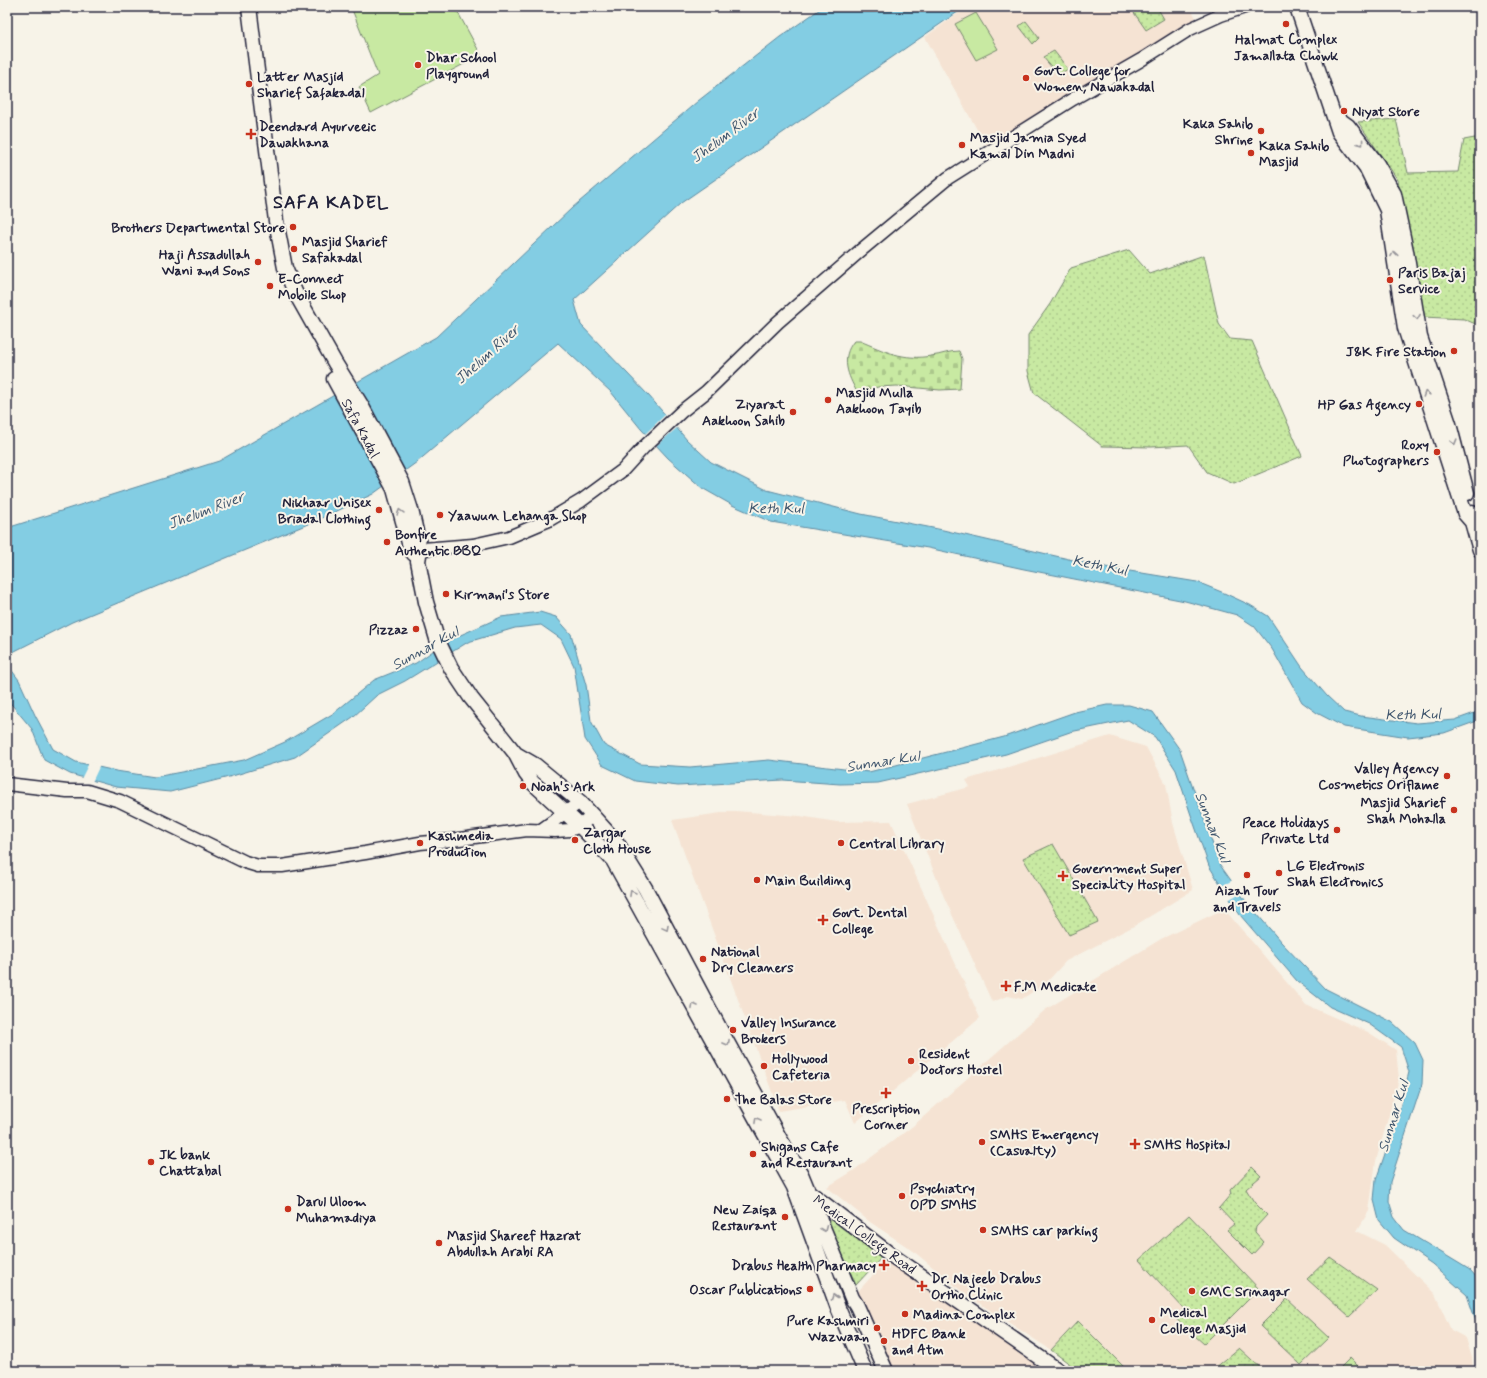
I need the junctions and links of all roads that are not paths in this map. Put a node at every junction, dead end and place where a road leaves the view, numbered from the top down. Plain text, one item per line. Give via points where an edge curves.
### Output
1 (243, 7) edge
2 (249, 7) edge
3 (1244, 7) edge
4 (1297, 7) edge
5 (331, 365) junction
6 (1480, 550) edge
7 (416, 553) junction
8 (515, 754) junction
9 (10, 785) edge
10 (580, 802) junction
11 (565, 813) junction
12 (593, 815) junction
13 (580, 826) junction
14 (541, 830) junction
15 (809, 1192) junction
16 (866, 1371) edge
17 (886, 1371) edge
18 (1058, 1371) edge

1 - 5 main road via 276,264 291,304
2 - 5 main road via 282,257 295,292
3 - 7 street via 1190,29 948,178 778,322 706,392 644,447 623,470 581,500 549,520 509,537
4 - 6 main road via 1339,132 1366,167 1387,210 1405,328 1465,514 1472,522
5 - 7 main road, Safa Kadal via 398,485
7 - 8 main road, Safa Kadal via 437,639 451,668
8 - 10 main road via 535,765
8 - 11 main road via 533,783
9 - 14 street via 87,791 120,801 258,866 282,866 420,843
10 - 11 street
10 - 12 main road
11 - 13 main road
11 - 14 street
12 - 13 street
12 -> 15 main road via 618,843 645,888 780,1139 802,1174
13 - 14 street via 570,830
16 -> 13 main road via 838,1308 794,1187 613,860
15 -> 17 main road via 852,1298
15 - 18 main road, Medical College Road via 891,1255

